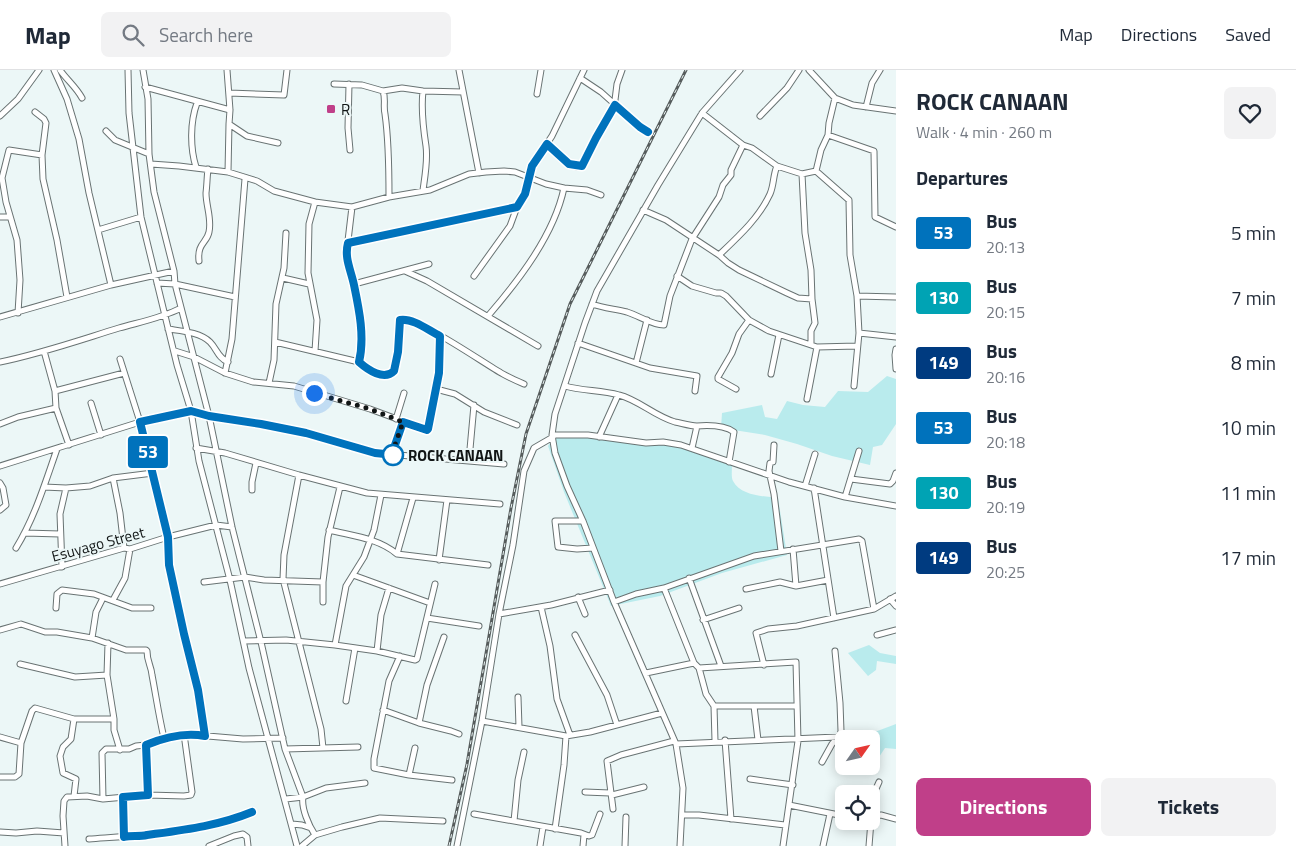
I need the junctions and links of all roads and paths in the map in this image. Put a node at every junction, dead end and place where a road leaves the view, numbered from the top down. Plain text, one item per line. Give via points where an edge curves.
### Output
1 (39, 70) edge
2 (54, 70) edge
3 (60, 70) edge
4 (128, 70) edge
5 (143, 70) edge
6 (227, 70) edge
7 (287, 70) edge
8 (459, 70) edge
9 (541, 70) edge
10 (584, 70) edge
11 (622, 70) edge
12 (740, 70) edge
13 (799, 70) edge
14 (809, 70) edge
15 (820, 70) edge
16 (880, 70) edge
17 (817, 77) junction
18 (580, 78) junction
19 (334, 84) dead end
20 (349, 84) junction
21 (145, 87) junction
22 (423, 90) junction
23 (385, 92) junction
24 (463, 92) junction
25 (229, 93) junction
26 (537, 94) dead end
27 (82, 98) dead end
28 (835, 98) junction
29 (198, 102) junction
30 (615, 105) junction
31 (866, 107) junction
32 (230, 110) junction
33 (35, 112) dead end
34 (896, 112) edge
35 (702, 113) junction
36 (0, 116) edge
37 (760, 116) dead end
38 (229, 124) junction
39 (106, 131) dead end
40 (648, 132) dead end
41 (828, 135) junction
42 (278, 143) dead end
43 (547, 144) junction
44 (743, 145) junction
45 (133, 148) junction
46 (350, 150) dead end
47 (150, 154) junction
48 (42, 155) junction
49 (151, 164) junction
50 (777, 166) junction
51 (196, 168) junction
52 (208, 169) junction
53 (228, 172) junction
54 (816, 172) junction
55 (479, 173) junction
56 (802, 174) junction
57 (528, 178) junction
58 (246, 179) junction
59 (564, 188) junction
60 (422, 190) junction
61 (600, 194) dead end
62 (389, 197) junction
63 (315, 202) junction
64 (352, 207) junction
65 (517, 207) junction
66 (643, 210) junction
67 (0, 217) edge
68 (10, 217) junction
69 (142, 217) junction
70 (896, 227) edge
71 (98, 230) junction
72 (286, 232) dead end
73 (692, 238) junction
74 (348, 243) junction
75 (719, 255) junction
76 (199, 260) dead end
77 (429, 264) dead end
78 (174, 271) junction
79 (405, 271) junction
80 (155, 276) junction
81 (474, 276) dead end
82 (677, 276) junction
83 (283, 278) junction
84 (157, 283) junction
85 (175, 284) junction
86 (309, 284) junction
87 (354, 284) junction
88 (111, 285) junction
89 (857, 296) junction
90 (67, 297) junction
91 (235, 297) junction
92 (896, 297) edge
93 (812, 299) junction
94 (592, 304) junction
95 (181, 308) junction
96 (18, 313) junction
97 (165, 316) junction
98 (488, 316) junction
99 (0, 317) edge
100 (647, 320) junction
101 (748, 320) junction
102 (168, 329) junction
103 (188, 332) junction
104 (859, 333) junction
105 (779, 335) junction
106 (440, 336) junction
107 (896, 337) edge
108 (274, 342) junction
109 (578, 343) junction
110 (811, 344) junction
111 (538, 346) dead end
112 (857, 346) junction
113 (817, 348) junction
114 (896, 349) edge
115 (44, 351) junction
116 (316, 351) junction
117 (175, 352) junction
118 (186, 354) junction
119 (194, 357) junction
120 (120, 359) dead end
121 (0, 362) edge
122 (228, 362) junction
123 (359, 362) junction
124 (636, 363) junction
125 (177, 364) junction
126 (896, 369) edge
127 (224, 373) junction
128 (124, 374) junction
129 (771, 374) dead end
130 (269, 383) junction
131 (524, 384) dead end
132 (565, 386) junction
133 (854, 386) dead end
134 (436, 389) junction
135 (736, 389) dead end
136 (54, 391) junction
137 (695, 391) dead end
138 (404, 393) dead end
139 (618, 395) junction
140 (807, 399) dead end
141 (91, 403) dead end
142 (474, 406) junction
143 (56, 408) junction
144 (191, 411) junction
145 (209, 416) junction
146 (396, 419) junction
147 (140, 422) junction
148 (403, 422) junction
149 (0, 424) edge
150 (517, 425) dead end
151 (697, 426) junction
152 (101, 435) junction
153 (552, 436) junction
154 (599, 437) junction
155 (69, 445) junction
156 (774, 445) dead end
157 (196, 448) junction
158 (692, 448) junction
159 (57, 449) junction
160 (217, 451) junction
161 (859, 451) dead end
162 (815, 454) dead end
163 (395, 455) junction
164 (469, 460) junction
165 (729, 462) junction
166 (256, 463) junction
167 (504, 464) dead end
168 (0, 466) edge
169 (153, 473) junction
170 (896, 473) edge
171 (770, 474) junction
172 (299, 475) junction
173 (113, 478) junction
174 (851, 479) junction
175 (0, 483) edge
176 (805, 486) junction
177 (44, 487) junction
178 (340, 487) junction
179 (66, 488) junction
180 (814, 488) junction
181 (252, 490) dead end
182 (381, 495) junction
183 (845, 497) junction
184 (413, 498) junction
185 (447, 500) junction
186 (500, 504) dead end
187 (896, 506) edge
188 (0, 510) edge
189 (583, 521) junction
190 (216, 525) junction
191 (232, 527) junction
192 (329, 530) junction
193 (25, 533) junction
194 (60, 534) junction
195 (168, 537) junction
196 (370, 539) junction
197 (823, 545) junction
198 (16, 548) dead end
199 (593, 548) junction
200 (127, 549) junction
201 (793, 549) junction
202 (781, 551) junction
203 (397, 554) junction
204 (439, 560) junction
205 (488, 565) dead end
206 (62, 567) junction
207 (353, 575) junction
208 (0, 576) edge
209 (244, 578) junction
210 (689, 578) junction
211 (282, 579) junction
212 (230, 580) junction
213 (828, 580) junction
214 (204, 582) dead end
215 (323, 582) junction
216 (2, 583) edge
217 (435, 584) dead end
218 (796, 586) junction
219 (389, 588) junction
220 (664, 588) junction
221 (746, 589) dead end
222 (610, 590) junction
223 (896, 596) edge
224 (578, 597) junction
225 (103, 598) junction
226 (890, 599) junction
227 (113, 600) junction
228 (323, 602) dead end
229 (614, 602) junction
230 (430, 603) junction
231 (896, 606) edge
232 (541, 607) junction
233 (56, 608) dead end
234 (151, 608) dead end
235 (739, 608) dead end
236 (874, 609) junction
237 (499, 614) junction
238 (585, 614) dead end
239 (427, 618) junction
240 (834, 618) junction
241 (704, 620) junction
242 (479, 626) dead end
243 (0, 630) edge
244 (896, 630) edge
245 (575, 635) dead end
246 (877, 635) dead end
247 (444, 637) dead end
248 (92, 638) junction
249 (297, 640) junction
250 (244, 641) junction
251 (261, 642) junction
252 (108, 643) junction
253 (337, 643) junction
254 (355, 648) junction
255 (377, 651) junction
256 (835, 651) dead end
257 (400, 656) junction
258 (694, 663) junction
259 (20, 664) dead end
260 (764, 665) junction
261 (721, 666) junction
262 (699, 668) junction
263 (646, 673) junction
264 (107, 675) junction
265 (518, 697) dead end
266 (346, 701) dead end
267 (714, 706) junction
268 (754, 706) junction
269 (797, 706) junction
270 (383, 710) junction
271 (662, 714) junction
272 (74, 719) junction
273 (114, 719) junction
274 (482, 720) junction
275 (419, 723) junction
276 (617, 726) junction
277 (519, 727) junction
278 (841, 730) edge
279 (184, 734) junction
280 (459, 734) dead end
281 (205, 736) junction
282 (568, 736) junction
283 (0, 737) edge
284 (164, 738) junction
285 (268, 738) junction
286 (283, 738) junction
287 (835, 738) edge
288 (798, 739) junction
289 (725, 740) junction
290 (758, 740) junction
291 (835, 740) edge
292 (715, 741) junction
293 (675, 742) junction
294 (21, 743) junction
295 (146, 745) junction
296 (358, 747) dead end
297 (323, 748) junction
298 (416, 748) dead end
299 (286, 749) junction
300 (120, 750) junction
301 (524, 752) dead end
302 (822, 762) dead end
303 (409, 775) junction
304 (0, 777) edge
305 (750, 779) dead end
306 (452, 780) dead end
307 (878, 782) dead end
308 (365, 783) dead end
309 (793, 785) junction
310 (877, 785) edge
311 (644, 787) dead end
312 (585, 792) dead end
313 (611, 794) junction
314 (148, 795) junction
315 (74, 796) junction
316 (123, 797) junction
317 (303, 797) junction
318 (103, 798) junction
319 (286, 799) junction
320 (789, 805) junction
321 (613, 809) dead end
322 (252, 812) dead end
323 (474, 814) dead end
324 (600, 814) dead end
325 (830, 814) junction
326 (683, 815) junction
327 (835, 815) edge
328 (880, 815) edge
329 (626, 816) dead end
330 (731, 819) junction
331 (896, 819) edge
332 (443, 821) dead end
333 (514, 821) junction
334 (292, 824) junction
335 (785, 825) junction
336 (543, 827) junction
337 (311, 828) junction
338 (555, 829) junction
339 (871, 830) edge
340 (0, 832) edge
341 (64, 833) junction
342 (316, 835) junction
343 (584, 835) junction
344 (124, 837) junction
345 (89, 840) dead end
346 (65, 846) edge
347 (209, 846) edge
348 (248, 846) edge
349 (297, 846) edge
350 (302, 846) edge
351 (457, 846) edge
352 (540, 846) edge
353 (583, 846) edge
354 (625, 846) edge
355 (680, 846) edge
356 (783, 846) edge
357 (823, 846) edge
358 (869, 846) edge

1 - 36 street via 18,99
2 - 71 street via 79,139
3 - 27 street
4 - 45 street
5 - 21 street
6 - 25 street
7 - 25 street via 284,95
8 - 24 street
9 - 26 street
10 - 18 street
11 - 30 street
12 - 35 street
13 - 37 street
14 - 17 street
15 - 17 street
16 - 31 street via 872,82
17 - 28 street
18 - 30 street
18 - 43 street
19 - 20 street
20 - 23 street
20 - 46 street
21 - 29 street
21 - 47 street
22 - 23 street via 402,88
22 - 24 street
22 - 60 street via 421,110 426,172
23 - 62 street
24 - 55 street
25 - 32 street
28 - 31 street
28 - 41 street
29 - 32 street
29 - 51 street via 192,119
30 - 40 street
30 - 43 street via 582,166 569,164
31 - 34 street
32 - 38 street
33 - 48 street via 46,123
35 - 44 street
35 - 66 street
38 - 42 street via 247,136
38 - 53 street
39 - 45 street via 115,140
41 - 54 street
41 - 70 street via 874,151 874,217
43 - 57 street
44 - 50 street
44 - 73 street via 720,196
45 - 47 street
45 - 69 street
47 - 49 street
48 - 68 street via 9,150 2,178
48 - 90 street via 42,179
49 - 51 street
49 - 78 street
50 - 56 street
50 - 75 street via 770,195 762,209
51 - 52 street
52 - 53 street
52 - 76 street via 206,193 210,225 209,234 200,247
53 - 58 street
54 - 56 street
54 - 89 street via 849,200 850,255
55 - 57 street via 504,170
55 - 60 street
56 - 93 street
57 - 59 street
57 - 65 street via 525,194
58 - 63 street via 258,181 274,191
58 - 91 street
59 - 61 street
59 - 98 street via 560,207 542,245
60 - 62 street
62 - 64 street
63 - 64 street
63 - 86 street via 309,231
64 - 74 street
65 - 74 street
65 - 81 street via 510,226
66 - 73 street via 666,220
66 - 94 street
67 - 68 street
68 - 96 street via 17,240
69 - 71 street
69 - 80 street
71 - 88 street
72 - 83 street
73 - 75 street
73 - 82 street
74 - 87 street via 348,264
75 - 93 street via 728,264 787,293
77 - 79 street
78 - 80 street
78 - 85 street
79 - 87 street
79 - 98 street
80 - 84 street
80 - 88 street
82 - 100 street via 664,324
82 - 101 street via 692,286 726,296
83 - 86 street
83 - 108 street via 276,309
84 - 85 street
84 - 97 street
85 - 91 street
85 - 95 street
86 - 116 street via 317,320
87 - 123 street via 361,330
88 - 90 street
89 - 92 street
89 - 104 street
90 - 96 street
91 - 122 street
93 - 110 street via 815,324 811,331
94 - 100 street
94 - 109 street
95 - 97 street
95 - 103 street
96 - 99 street
97 - 102 street
97 - 115 street
98 - 111 street
100 - 124 street
101 - 105 street
101 - 135 street via 718,377
102 - 103 street
102 - 117 street
103 - 119 street
103 - 122 street via 208,340 219,356
104 - 107 street
104 - 112 street
105 - 110 street
105 - 129 street
106 - 123 street via 415,323 400,320 394,371 383,375
106 - 131 street
106 - 134 street
108 - 116 street
108 - 130 street
109 - 124 street
109 - 132 street
110 - 113 street
112 - 113 street
112 - 133 street
113 - 140 street
114 - 126 street
115 - 121 street
115 - 136 street
116 - 123 street
117 - 118 street
117 - 125 street
118 - 119 street
118 - 125 street
119 - 127 street
119 - 145 street
120 - 128 street
122 - 127 street
124 - 137 street via 697,376
125 - 144 street
127 - 130 street via 258,384
128 - 136 street
128 - 147 street
130 - 146 street via 294,386
132 - 139 street
132 - 153 street via 555,414
134 - 142 street via 454,394
134 - 148 street via 427,430
136 - 143 street
138 - 146 street
139 - 151 street via 663,418
139 - 154 street
141 - 152 street
142 - 150 street
142 - 164 street
143 - 149 street
143 - 155 street
144 - 145 street
144 - 147 street
144 - 157 street
145 - 160 street
145 - 163 street via 306,433 367,451
146 - 148 street
147 - 152 street
147 - 169 street
148 - 163 street
151 - 158 street
151 - 165 street via 707,424 734,432
152 - 155 street
153 - 154 street
153 - 189 street via 561,470
153 - 237 street via 534,448 524,471 514,545
154 - 158 street via 663,442
155 - 159 street
156 - 171 street
157 - 160 street
157 - 190 street
158 - 165 street
159 - 168 street
159 - 177 street
160 - 166 street
160 - 191 street
161 - 174 street
162 - 176 street
163 - 164 street
164 - 167 street
165 - 171 street
166 - 172 street
166 - 181 street
169 - 173 street
169 - 195 street
170 - 174 street via 890,484
171 - 176 street
171 - 202 street
172 - 178 street
172 - 211 street
173 - 179 street via 90,486
173 - 200 street
174 - 183 street
175 - 188 street via 6,505
176 - 180 street
177 - 179 street
177 - 193 street
178 - 182 street
178 - 192 street
179 - 194 street via 60,514
180 - 183 street
180 - 197 street
182 - 184 street
182 - 196 street
183 - 187 street
184 - 185 street
184 - 203 street
185 - 186 street
185 - 204 street
189 - 199 street
189 - 199 street via 555,521 558,547
190 - 191 street, Esuyago Street
190 - 195 street, Esuyago Street
190 - 212 street
191 - 209 street
192 - 196 street
192 - 215 street
193 - 194 street
193 - 198 street
194 - 206 street
195 - 200 street, Esuyago Street
195 - 281 street via 169,565 198,690
196 - 203 street via 386,545
196 - 207 street
197 - 201 street
197 - 213 street
197 - 236 street via 861,539
199 - 222 street
200 - 206 street, Esuyago Street
200 - 227 street via 125,578
201 - 202 street
201 - 218 street
202 - 210 street via 754,556
203 - 204 street
204 - 205 street
206 - 216 street, Esuyago Street
207 - 219 street
207 - 253 street via 344,592
208 - 216 street
209 - 211 street
209 - 212 street
209 - 251 street
210 - 220 street
210 - 241 street
211 - 215 street
211 - 249 street
212 - 214 street
212 - 250 street
213 - 218 street
213 - 240 street
215 - 228 street
217 - 230 street
218 - 221 street via 780,582
219 - 230 street
219 - 255 street via 381,615
220 - 229 street
220 - 258 street
222 - 224 street
222 - 229 street
223 - 226 street
224 - 232 street
224 - 238 street
225 - 227 street
225 - 233 street via 62,590 58,594
225 - 248 street via 97,608
226 - 231 street
226 - 236 street
227 - 234 street via 132,608
229 - 263 street
230 - 239 street
232 - 237 street
232 - 282 street via 557,699
235 - 241 street
236 - 240 street
237 - 274 street
239 - 242 street
239 - 257 street via 416,659
240 - 260 street via 756,633
241 - 261 street
243 - 248 street via 21,624 45,632
244 - 246 street
245 - 276 street via 607,695
247 - 275 street
248 - 252 street
249 - 251 street
249 - 253 street
249 - 297 street via 321,729
250 - 251 street
250 - 285 street
251 - 286 street
252 - 264 street
252 - 284 street via 126,650 147,651
253 - 254 street
254 - 255 street
254 - 266 street
255 - 257 street
256 - 278 street
257 - 270 street via 389,681
258 - 262 street
258 - 263 street
259 - 264 street via 75,677
260 - 261 street
260 - 269 street via 796,662
261 - 262 street
262 - 267 street via 706,694
263 - 271 street
264 - 273 street
265 - 277 street
267 - 268 street
267 - 292 street
268 - 269 street
268 - 290 street
269 - 288 street
270 - 275 street
270 - 303 street via 374,768
271 - 276 street
271 - 293 street
272 - 273 street
272 - 294 street via 34,708
272 - 315 street via 70,740 60,756 63,773 76,779
273 - 300 street
274 - 277 street
274 - 351 street
275 - 280 street
276 - 282 street
277 - 282 street
279 - 281 street
279 - 284 street
279 - 314 street via 192,795
281 - 285 street
282 - 338 street
283 - 294 street
284 - 295 street
285 - 286 street
285 - 319 street
286 - 299 street
287 - 288 street
288 - 290 street
288 - 309 street
289 - 290 street
289 - 292 street
289 - 330 street
291 - 302 street
292 - 293 street
293 - 313 street via 610,759 607,764
293 - 326 street via 683,781
294 - 304 street via 19,774
295 - 300 street
295 - 314 street
296 - 297 street
297 - 299 street
298 - 303 street
299 - 317 street
300 - 318 street via 106,749 102,753
301 - 333 street
303 - 306 street
305 - 309 street
307 - 310 street
308 - 317 street via 326,788
309 - 320 street
311 - 313 street
312 - 313 street
313 - 321 street
314 - 316 street
315 - 318 street
315 - 341 street via 64,800
316 - 318 street
316 - 344 street
317 - 319 street
317 - 337 street
319 - 334 street
320 - 325 street
320 - 335 street
322 - 344 street via 209,826
323 - 333 street
324 - 343 street via 592,835
325 - 327 street
325 - 357 street
326 - 330 street
326 - 355 street
328 - 331 street
329 - 354 street
330 - 335 street
332 - 342 street via 380,818
333 - 336 street
334 - 337 street
334 - 349 street
335 - 356 street
336 - 338 street
336 - 352 street
337 - 342 street
338 - 343 street
339 - 358 street
340 - 341 street
341 - 346 street
342 - 350 street
343 - 353 street
344 - 345 street
347 - 348 street via 243,834 247,837

